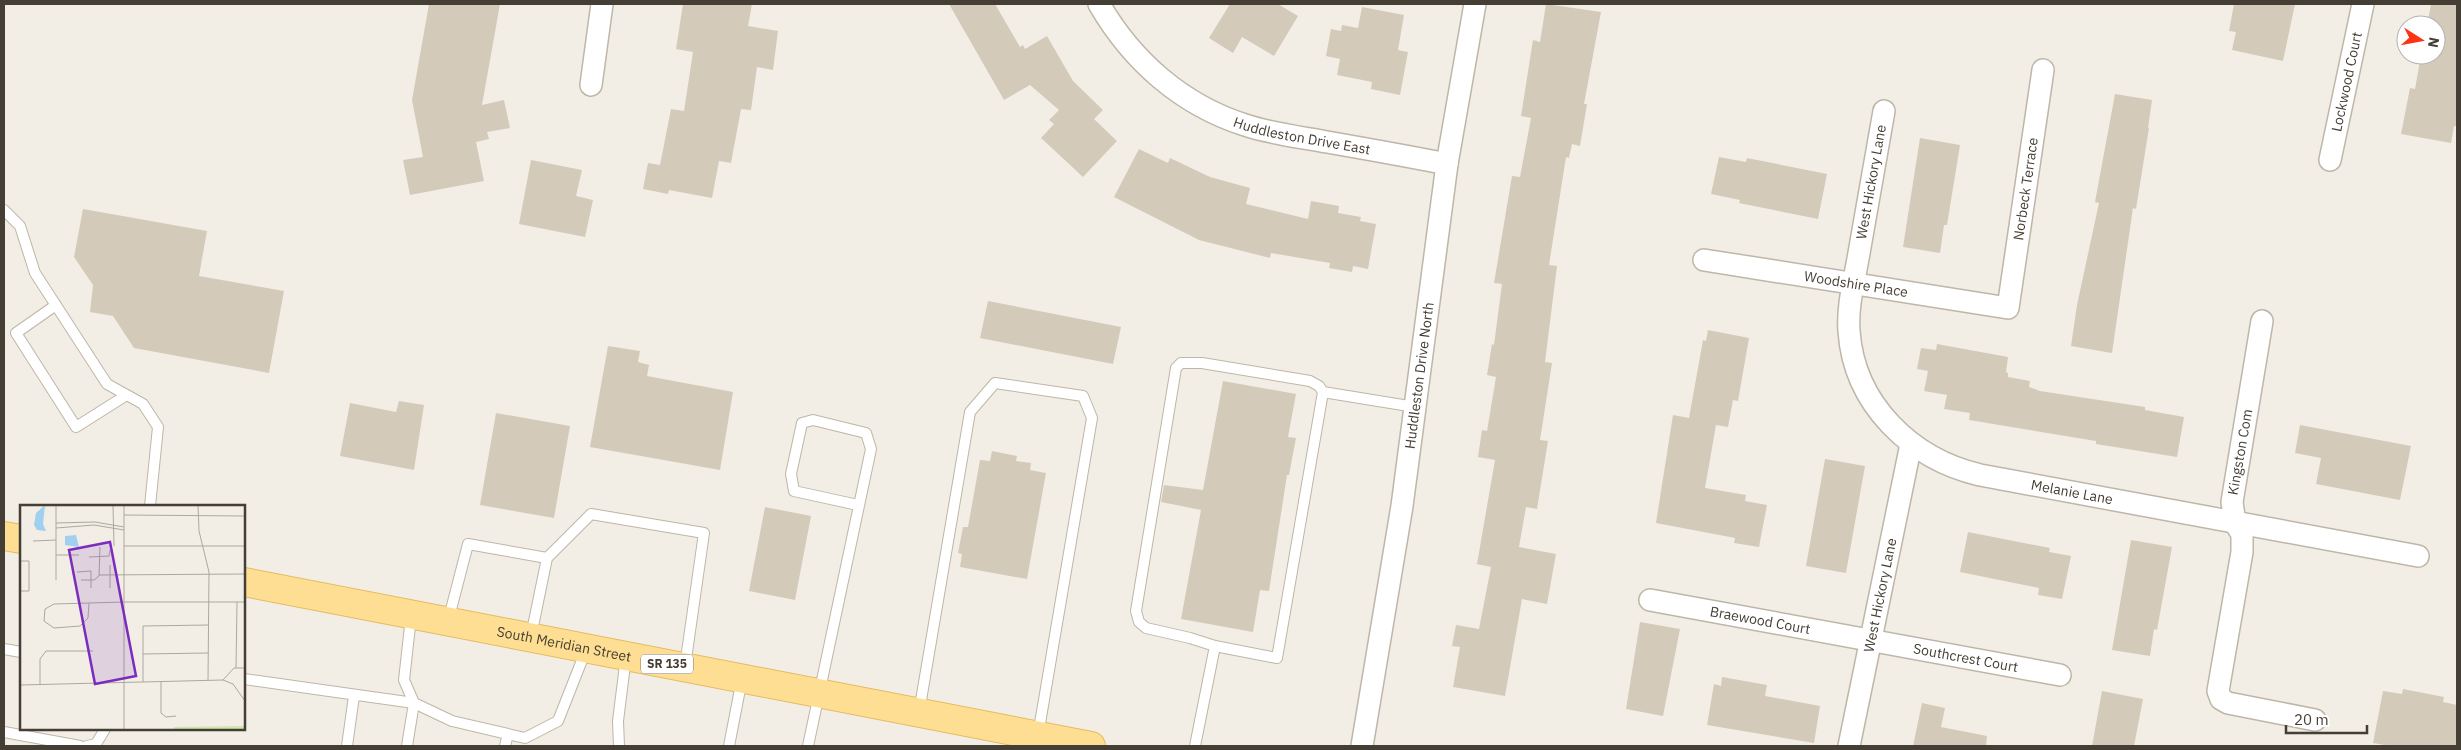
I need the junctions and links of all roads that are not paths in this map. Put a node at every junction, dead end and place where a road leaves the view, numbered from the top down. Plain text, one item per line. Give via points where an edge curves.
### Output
1 (602, 4) edge
2 (1100, 4) edge
3 (1475, 4) edge
4 (2363, 4) edge
5 (2043, 70) dead end
6 (591, 85) dead end
7 (1884, 111) dead end
8 (2330, 160) dead end
9 (1447, 164) junction
10 (4, 210) edge
11 (1704, 260) dead end
12 (1854, 284) junction
13 (56, 305) junction
14 (2008, 308) joint
15 (2262, 321) dead end
16 (1323, 392) junction
17 (125, 396) junction
18 (1415, 407) junction
19 (1911, 444) junction
20 (150, 505) edge
21 (858, 505) junction
22 (2236, 523) junction
23 (4, 536) edge
24 (20, 539) edge
25 (2418, 556) dead end
26 (546, 558) junction
27 (245, 582) edge
28 (1650, 600) dead end
29 (412, 615) junction
30 (448, 622) junction
31 (531, 638) junction
32 (1871, 641) junction
33 (1215, 646) junction
34 (4, 649) edge
35 (586, 649) junction
36 (20, 652) edge
37 (626, 656) junction
38 (685, 667) junction
39 (2060, 675) dead end
40 (742, 678) junction
41 (245, 679) edge
42 (819, 694) junction
43 (354, 696) junction
44 (414, 703) junction
45 (919, 713) junction
46 (2315, 720) dead end
47 (104, 730) edge
48 (4, 732) edge
49 (508, 734) junction
50 (1038, 736) junction
51 (80, 746) edge
52 (87, 746) edge
53 (347, 746) edge
54 (407, 746) edge
55 (505, 746) edge
56 (619, 746) edge
57 (729, 746) edge
58 (808, 746) edge
59 (1091, 746) edge
60 (1195, 746) edge
61 (1362, 746) edge
62 (1850, 746) edge

1 - 6 street
2 - 9 street, Huddleston Drive East via 1122,39 1147,67 1166,84 1200,105 1245,125
3 - 9 street, Huddleston Drive North
4 - 8 street, Lockwood Court
5 - 14 street, Norbeck Terrace
7 - 12 street, West Hickory Lane
9 - 18 street, Huddleston Drive North
10 - 13 lane via 20,226 35,273
11 - 12 street, Woodshire Place
12 - 14 street, Woodshire Place
12 - 19 street, Melanie Lane via 1849,332 1858,370 1876,406
13 - 17 lane via 107,384
13 - 17 lane via 16,333 76,427
15 - 22 street, Kingston Com via 2232,502
16 - 18 lane
16 - 33 lane via 1277,658
16 - 33 lane via 1310,381 1202,362 1181,363 1176,368 1136,611 1139,622 1146,628
17 - 20 lane via 143,404 158,427
18 - 61 street, Huddleston Drive North
19 - 22 street, Melanie Lane via 1942,463 1966,472
19 - 32 street, West Hickory Lane
21 - 21 lane via 871,449 866,433 814,420 802,423 791,474 794,491
21 - 42 lane
22 - 25 street, Melanie Lane
22 - 46 street, Kingston Com via 2242,534 2242,552 2218,690 2220,699 2228,704
23 - 24 main road
26 - 30 lane via 468,544
26 - 31 lane
26 - 38 lane via 591,514 704,533
27 - 29 main road, South Meridian Street / SR 135
28 - 32 street, Braewood Court
29 - 30 main road, South Meridian Street / SR 135
29 - 44 lane via 404,680
30 - 31 main road, South Meridian Street / SR 135
31 - 35 main road, South Meridian Street / SR 135
32 - 39 street, Southcrest Court
32 - 62 street, West Hickory Lane
33 - 60 lane
34 - 36 lane
35 - 37 main road, South Meridian Street / SR 135
35 - 49 lane via 558,722 525,738
37 - 38 main road, South Meridian Street / SR 135
37 - 56 lane via 618,721
38 - 40 main road, South Meridian Street / SR 135
40 - 42 main road, South Meridian Street / SR 135
40 - 57 lane
41 - 43 lane
42 - 45 main road, South Meridian Street / SR 135
42 - 58 lane
43 - 44 lane
43 - 53 lane
44 - 49 lane via 452,721
44 - 54 lane
45 - 50 main road, South Meridian Street / SR 135
45 - 50 lane via 970,412 995,383 1083,396 1092,418
47 - 52 lane via 96,744
48 - 51 lane
49 - 55 lane
50 - 59 main road, South Meridian Street / SR 135

